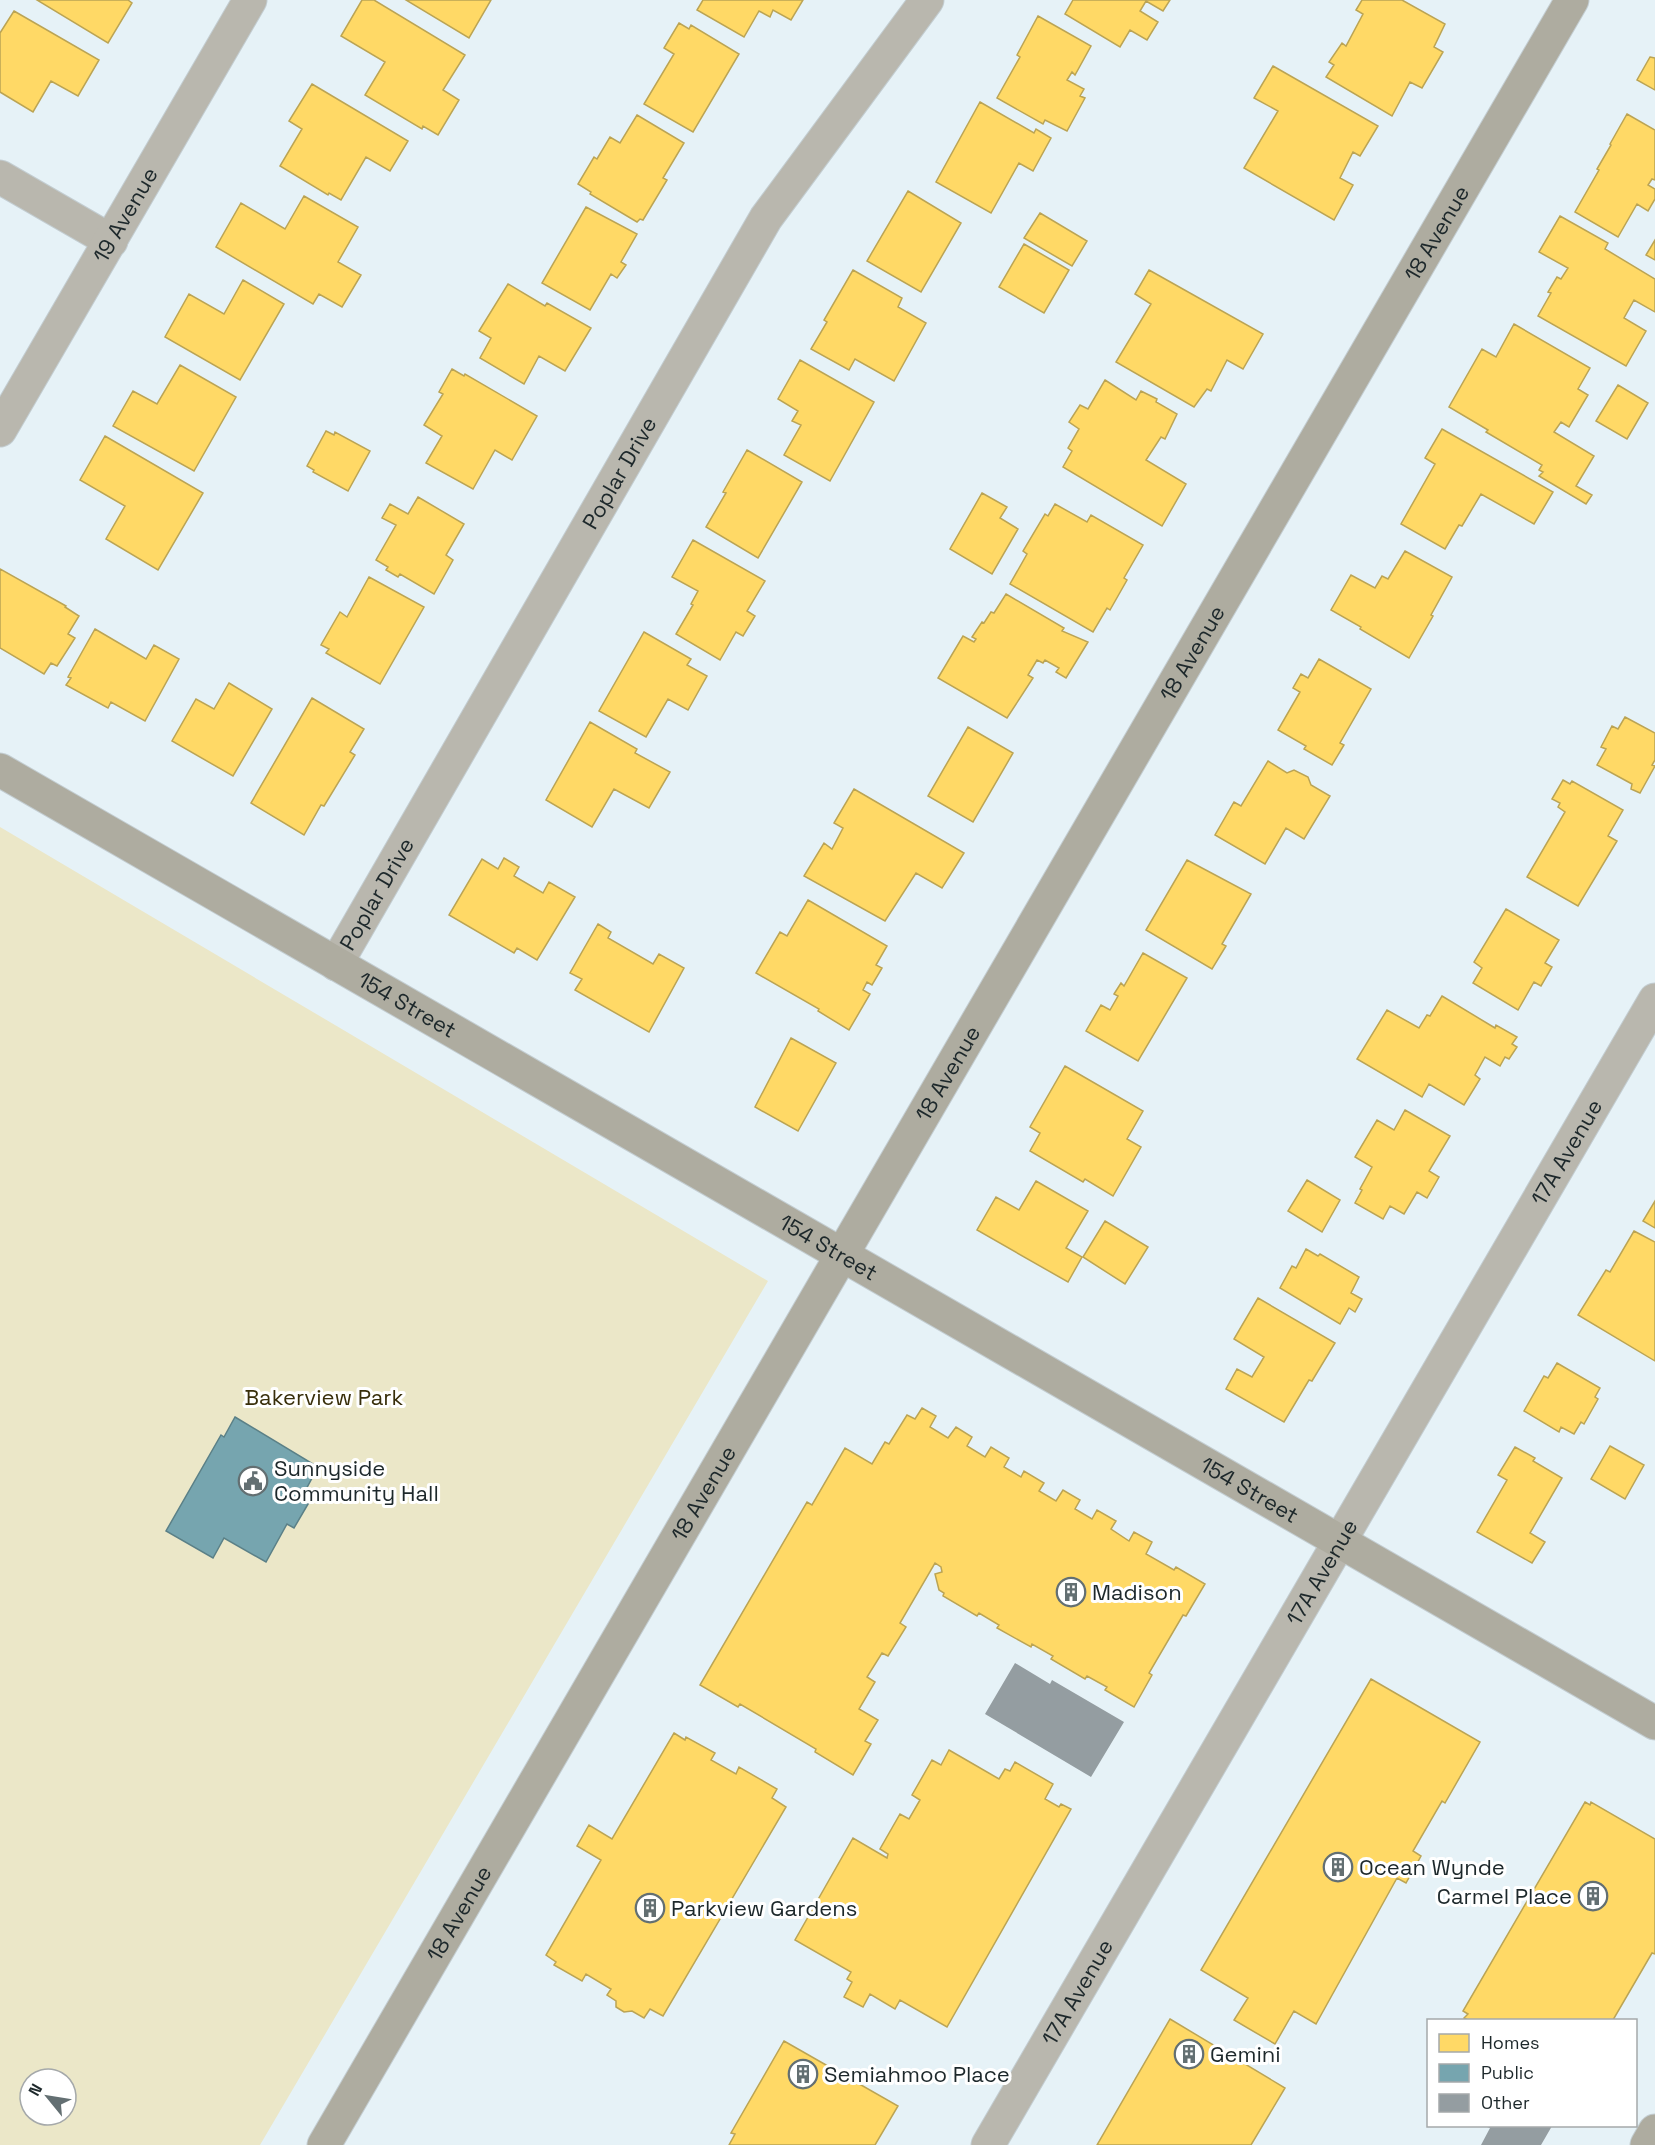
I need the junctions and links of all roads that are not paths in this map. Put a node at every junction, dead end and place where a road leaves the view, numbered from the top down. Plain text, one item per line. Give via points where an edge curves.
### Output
1 (250, 0) edge
2 (927, 0) edge
3 (1572, 0) edge
4 (0, 177) edge
5 (111, 241) junction
6 (0, 430) edge
7 (0, 770) edge
8 (336, 964) junction
9 (1655, 1000) edge
10 (842, 1256) junction
11 (1340, 1542) junction
12 (1655, 1724) edge
13 (1655, 2131) edge
14 (324, 2145) edge
15 (988, 2145) edge
16 (1647, 2145) edge

1 - 5 street, 19 Avenue
2 - 8 street, Poplar Drive via 766,218
3 - 10 street, 18 Avenue
4 - 5 street
5 - 6 street, 19 Avenue
7 - 8 street, 154 Street
8 - 10 street, 154 Street
9 - 11 street, 17A Avenue
10 - 11 street, 154 Street
10 - 14 street, 18 Avenue
11 - 12 street, 154 Street
11 - 15 street, 17A Avenue
13 - 16 street

